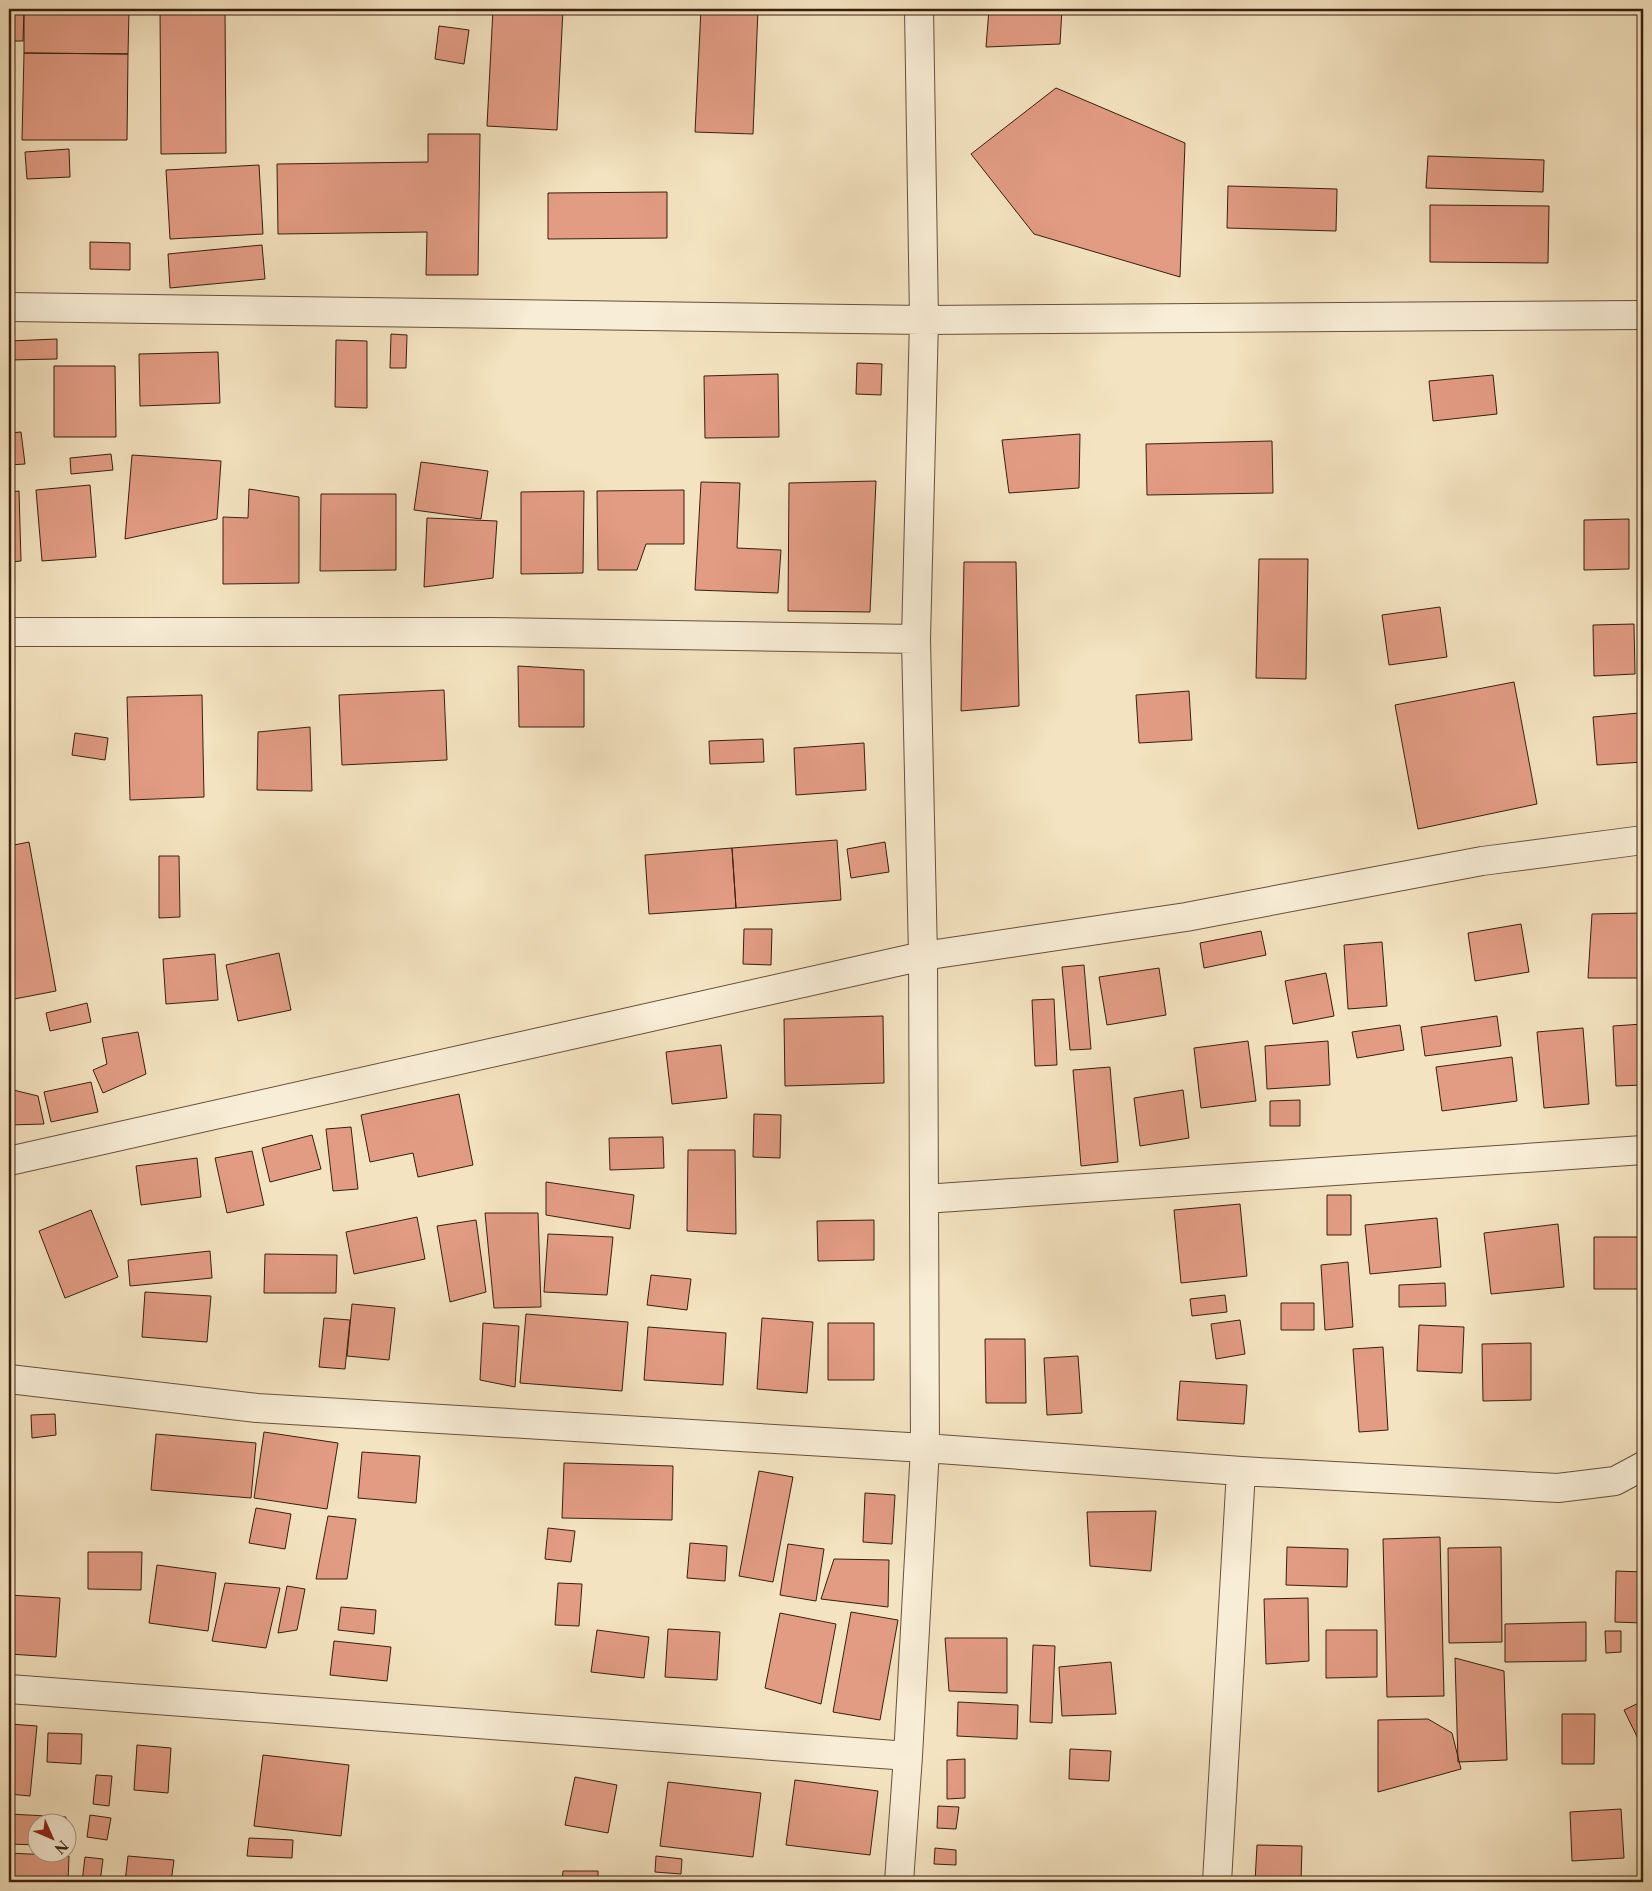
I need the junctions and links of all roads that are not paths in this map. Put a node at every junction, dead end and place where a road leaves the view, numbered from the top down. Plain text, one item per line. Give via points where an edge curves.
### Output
1 (919, 9) edge
2 (9, 307) edge
3 (1643, 315) edge
4 (924, 320) junction
5 (9, 632) edge
6 (916, 639) junction
7 (1643, 840) edge
8 (923, 956) junction
9 (1643, 1150) edge
10 (9, 1161) edge
11 (924, 1198) junction
12 (9, 1379) edge
13 (925, 1448) junction
14 (1643, 1466) edge
15 (1241, 1471) junction
16 (9, 1689) edge
17 (908, 1756) junction
18 (899, 1882) edge
19 (1217, 1882) edge

1 - 4 street
2 - 4 street
3 - 4 street
4 - 6 street
5 - 6 street via 490,632
6 - 8 street
7 - 8 street via 1482,861 1186,917
8 - 10 street
8 - 11 street
9 - 11 street
11 - 13 street
12 - 13 street via 257,1408
13 - 15 street
13 - 17 street
14 - 15 street via 1615,1481 1558,1488
15 - 19 street
16 - 17 street
17 - 18 street

